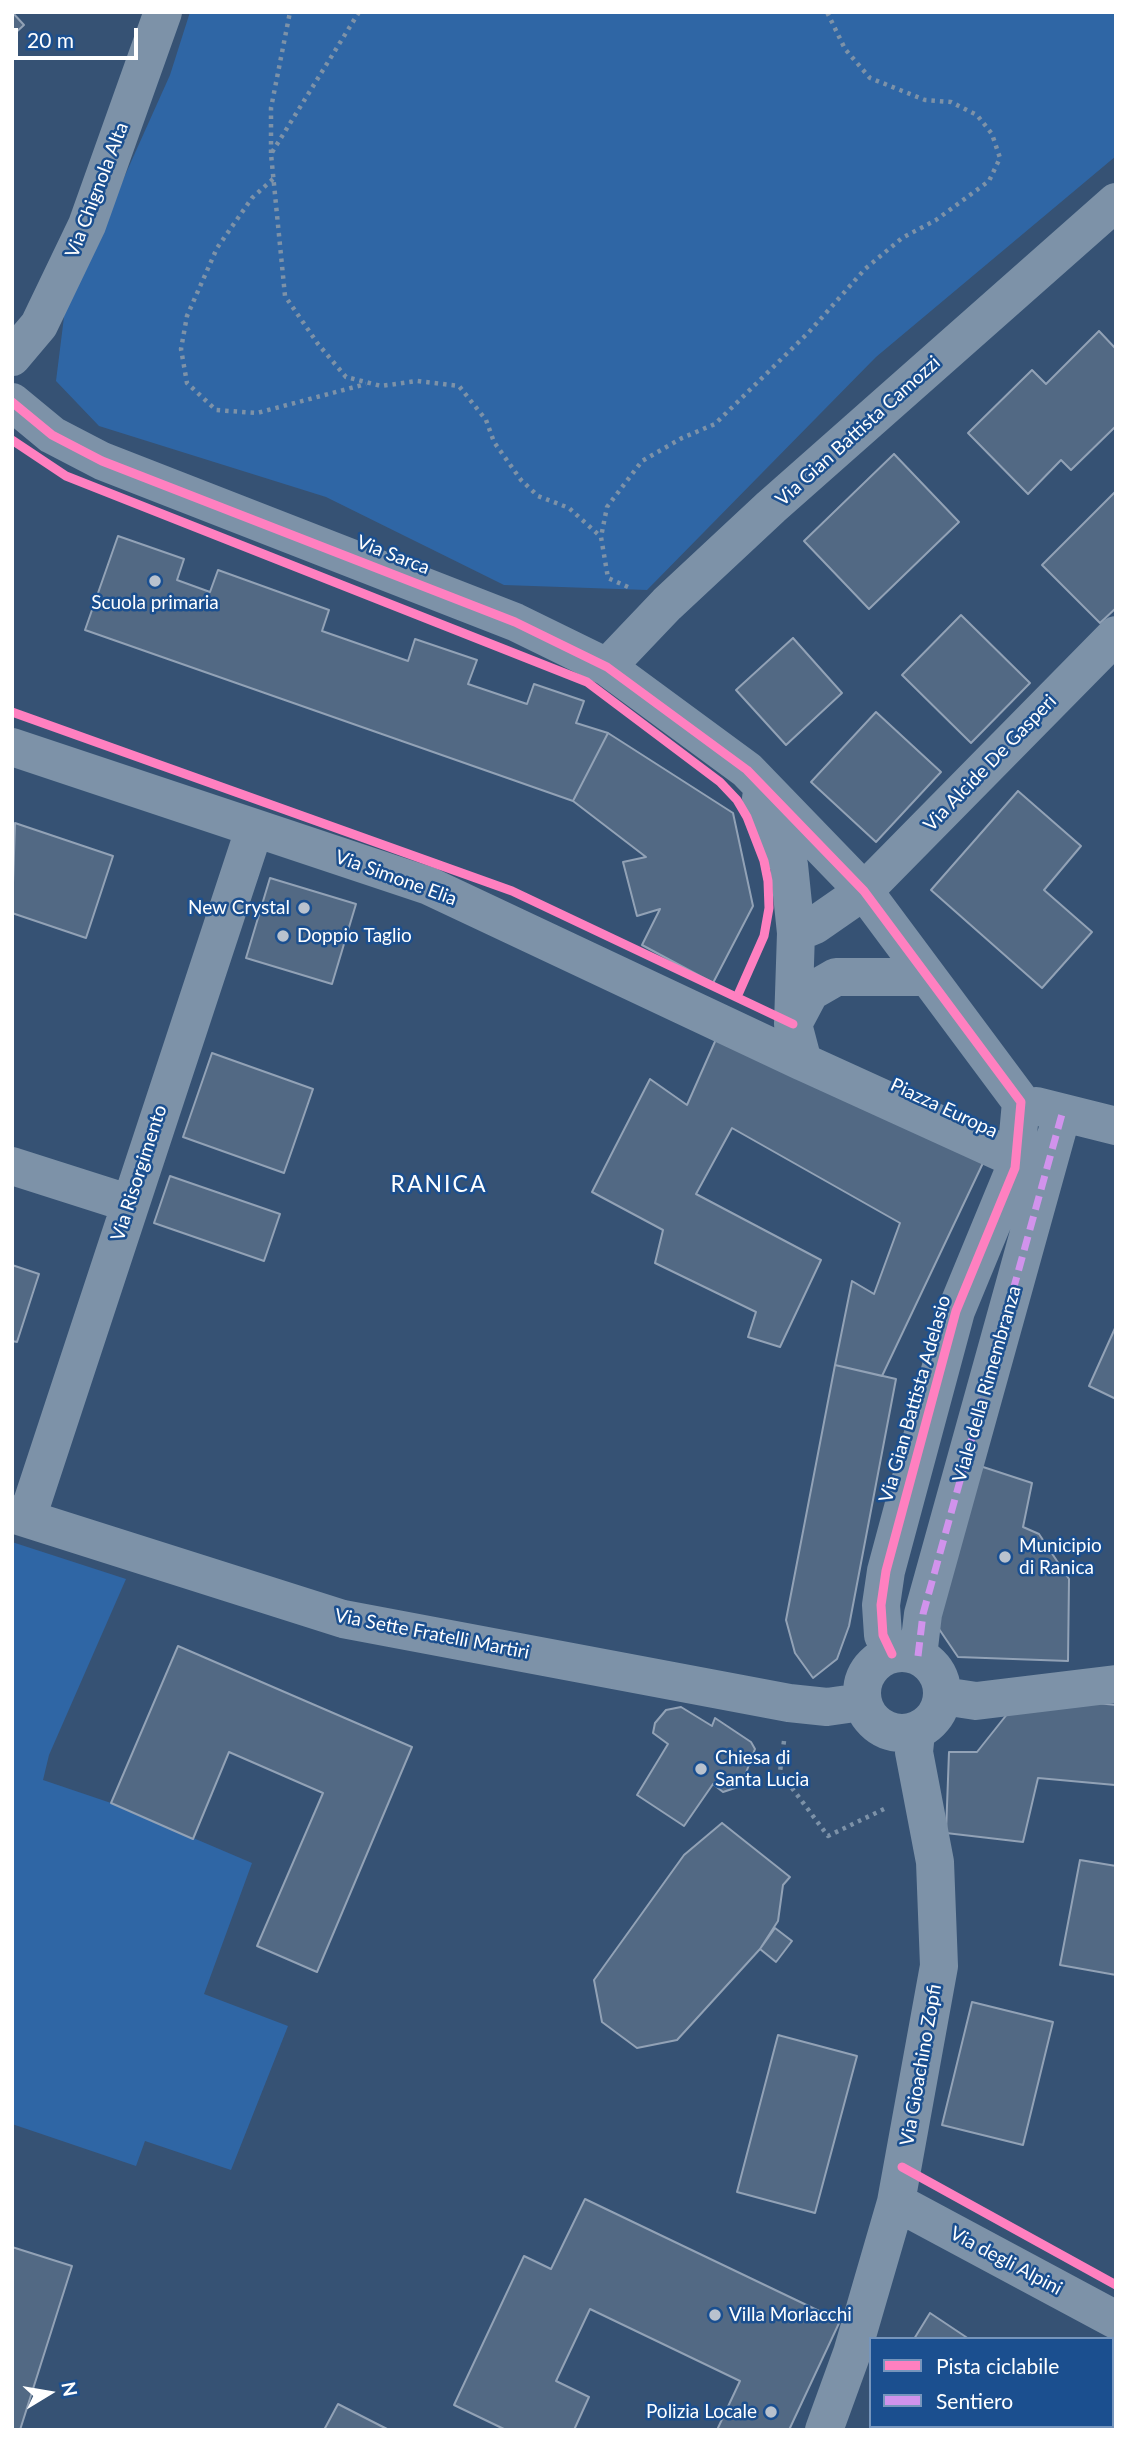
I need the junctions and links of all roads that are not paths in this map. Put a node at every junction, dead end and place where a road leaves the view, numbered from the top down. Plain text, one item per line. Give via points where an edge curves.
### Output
1 (163, 12) edge
2 (1116, 202) edge
3 (12, 358) edge
4 (12, 402) edge
5 (1116, 635) edge
6 (607, 667) junction
7 (12, 747) edge
8 (747, 770) junction
9 (254, 830) junction
10 (864, 891) junction
11 (796, 933) junction
12 (926, 977) junction
13 (793, 1024) junction
14 (803, 1062) junction
15 (1021, 1102) junction
16 (1062, 1114) junction
17 (1116, 1126) edge
18 (1016, 1159) junction
19 (12, 1166) edge
20 (128, 1203) junction
21 (20, 1516) edge
22 (905, 1655) junction
23 (1116, 1684) edge
24 (943, 1696) junction
25 (862, 1702) junction
26 (915, 1732) junction
27 (897, 2202) junction
28 (1116, 2320) edge
29 (824, 2430) edge

1 - 3 street, Via Chignola Alta via 87,225 39,325
2 - 6 street, Via Gian Battista Camozzi via 782,498 667,604
4 - 6 street, Via Sarca via 52,435 102,461 515,622
5 - 10 street, Via Alcide De Gasperi
6 - 8 street, Via Sarca
7 - 9 street, Via Simone Elia
8 - 10 street, Piazza Europa
8 - 11 street via 774,822 789,865
9 - 14 street, Via Simone Elia via 429,886
9 - 20 street, Via Risorgimento
10 - 11 street
10 - 12 street, Piazza Europa
11 - 13 street
12 - 13 street via 836,976 810,992
12 - 15 street, Piazza Europa
13 - 14 street
14 - 18 street, Piazza Europa
15 - 16 street
15 - 18 street, Piazza Europa
16 - 17 street
16 - 22 street, Viale della Rimembranza via 923,1614
18 - 22 street, Via Gian Battista Adelasio via 956,1311 886,1571 883,1634
19 - 20 street
20 - 21 street, Via Risorgimento
21 - 25 street, Via Sette Fratelli Martiri via 343,1619 789,1703 827,1707
22 - 24 street via 932,1665 941,1679
22 - 25 street via 877,1660 861,1687
23 - 24 street via 976,1701
24 - 26 street via 929,1724
25 - 26 street via 882,1729
26 - 27 street, Via Gioachino Zopfi via 921,1798 935,1862 939,1966
27 - 28 street, Via degli Alpini
27 - 29 street, Via Gioachino Zopfi

